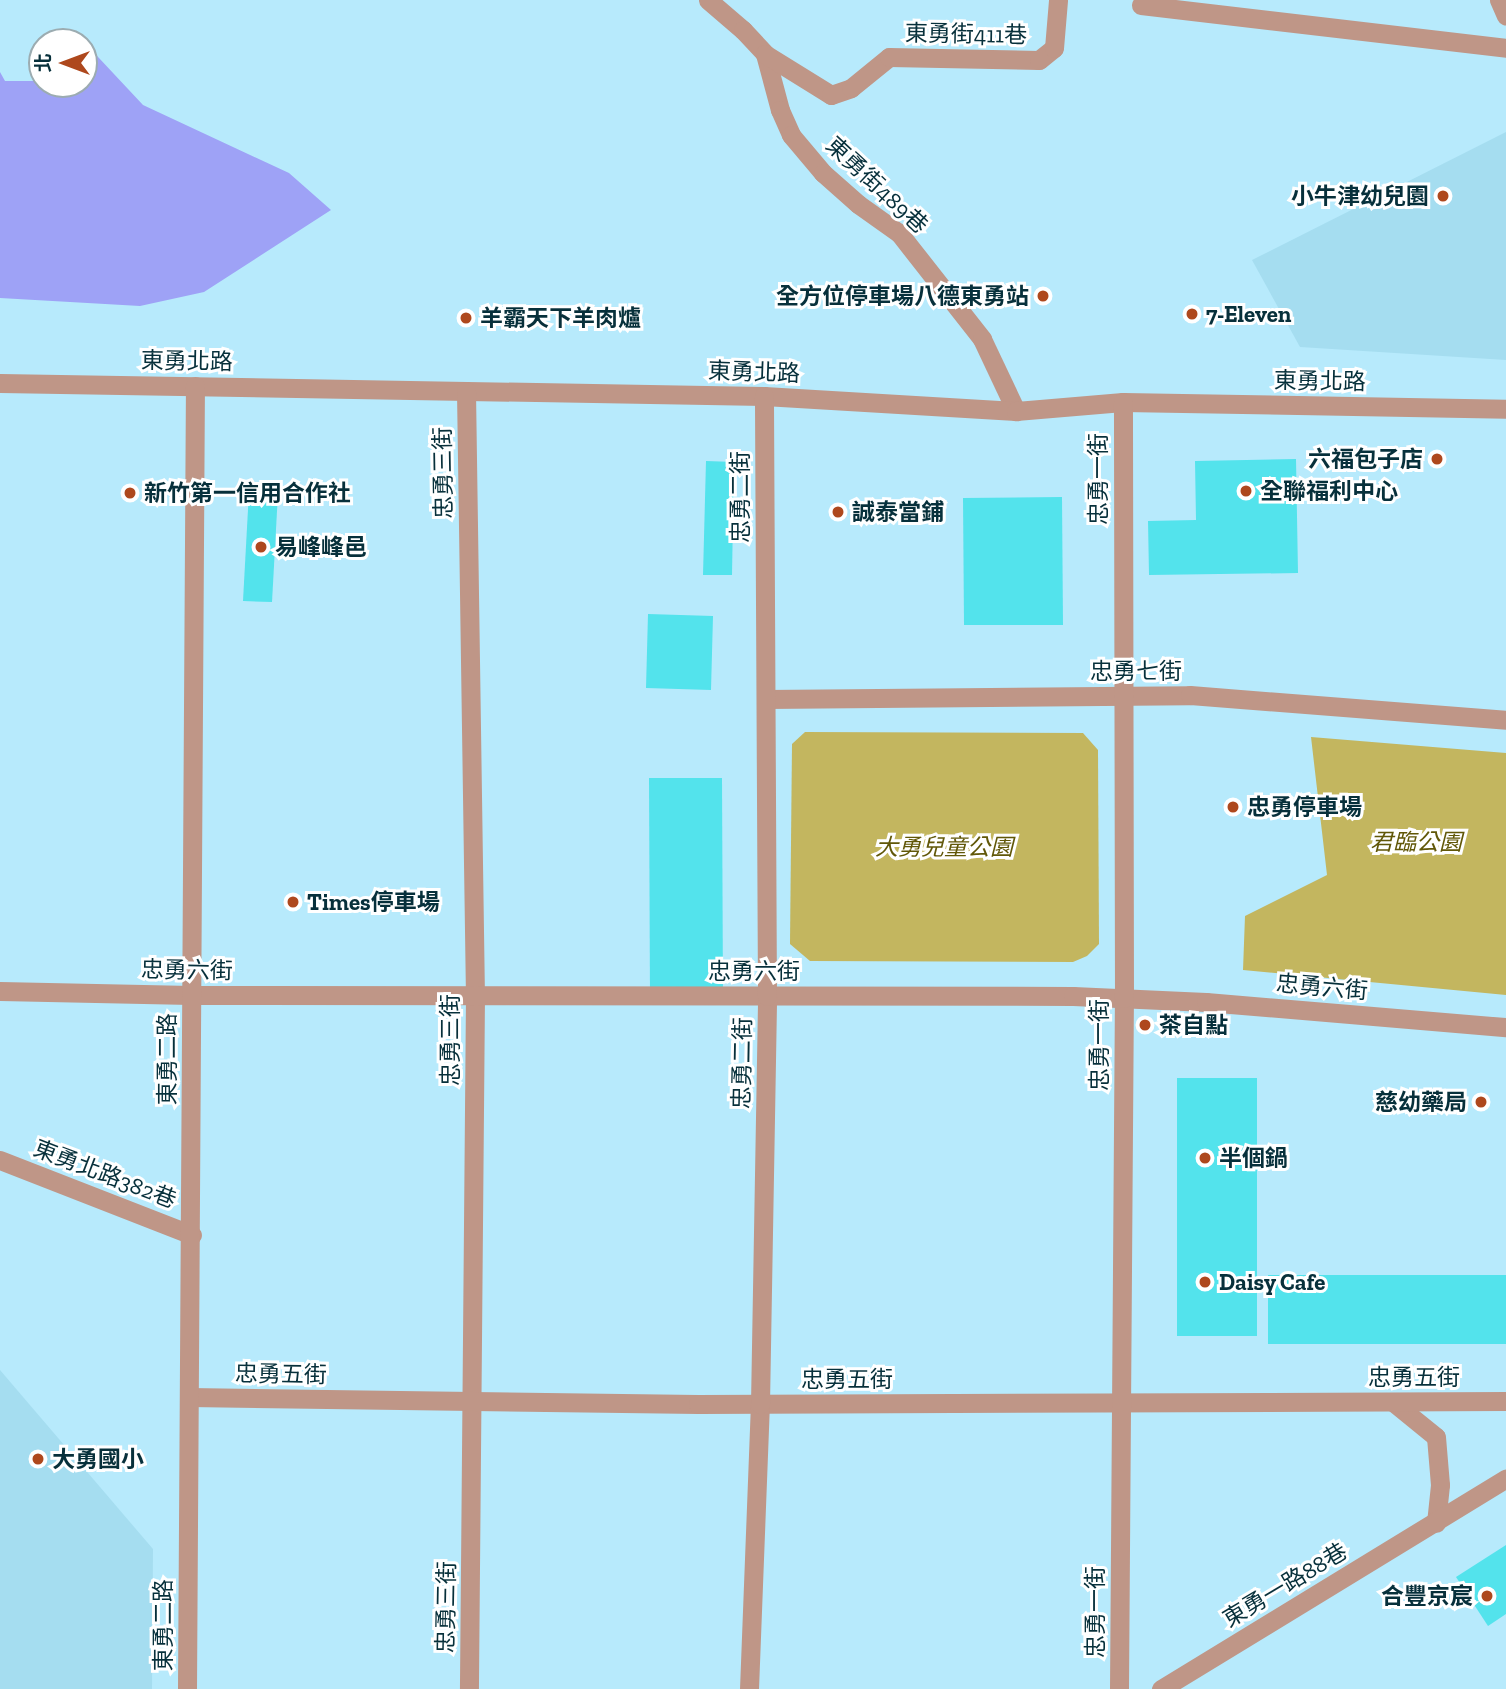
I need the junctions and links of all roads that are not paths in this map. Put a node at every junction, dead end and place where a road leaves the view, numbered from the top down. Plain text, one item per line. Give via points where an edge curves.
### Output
1 (708, 0) edge
2 (1058, 0) edge
3 (1499, 0) edge
4 (1141, 5) dead end
5 (1506, 16) edge
6 (1506, 48) edge
7 (765, 54) junction
8 (0, 383) edge
9 (195, 386) junction
10 (466, 391) junction
11 (764, 396) junction
12 (1122, 402) junction
13 (1506, 409) edge
14 (1016, 411) junction
15 (1124, 695) junction
16 (766, 699) junction
17 (1506, 720) edge
18 (0, 991) edge
19 (191, 995) junction
20 (475, 995) junction
21 (768, 996) junction
22 (1124, 998) junction
23 (1506, 1027) edge
24 (0, 1160) edge
25 (192, 1235) junction
26 (189, 1397) junction
27 (1506, 1401) edge
28 (473, 1402) junction
29 (1393, 1402) junction
30 (1121, 1403) junction
31 (760, 1404) junction
32 (1506, 1478) edge
33 (1436, 1523) junction
34 (187, 1689) edge
35 (469, 1689) edge
36 (749, 1689) edge
37 (1119, 1689) edge
38 (1161, 1689) edge

1 - 7 street, 東勇街489巷
2 - 7 street, 東勇街411巷 via 1054,48 1039,60 889,57 851,88 831,95
3 - 5 street
4 - 6 street
7 - 14 street, 東勇街489巷 via 790,135 849,196 900,233 982,339
8 - 9 street, 東勇北路
9 - 10 street, 東勇北路
9 - 19 street, 東勇二路
10 - 11 street, 東勇北路
10 - 20 street, 忠勇三街
11 - 14 street, 東勇北路
11 - 16 street, 忠勇二街
12 - 13 street, 東勇北路
12 - 14 street, 東勇北路
12 - 15 street, 忠勇一街
15 - 16 street, 忠勇七街
15 - 17 street, 忠勇七街 via 1189,695
15 - 22 street, 忠勇一街
16 - 21 street, 忠勇二街
18 - 19 street, 忠勇六街
19 - 20 street, 忠勇六街
19 - 25 street, 東勇二路
20 - 21 street, 忠勇六街
20 - 28 street, 忠勇三街
21 - 22 street, 忠勇六街
21 - 31 street, 忠勇二街
22 - 23 street, 忠勇六街
22 - 30 street, 忠勇一街
24 - 25 street, 東勇北路382巷
25 - 26 street, 東勇二路
26 - 28 street, 忠勇五街
26 - 34 street, 東勇二路
27 - 29 street, 忠勇五街
28 - 31 street, 忠勇五街
28 - 35 street, 忠勇三街
29 - 30 street, 忠勇五街
29 - 33 street via 1436,1437 1440,1485
30 - 31 street, 忠勇五街
30 - 37 street, 忠勇一街
31 - 36 street, 忠勇二街
32 - 33 street, 東勇一路88巷
33 - 38 street, 東勇一路88巷

